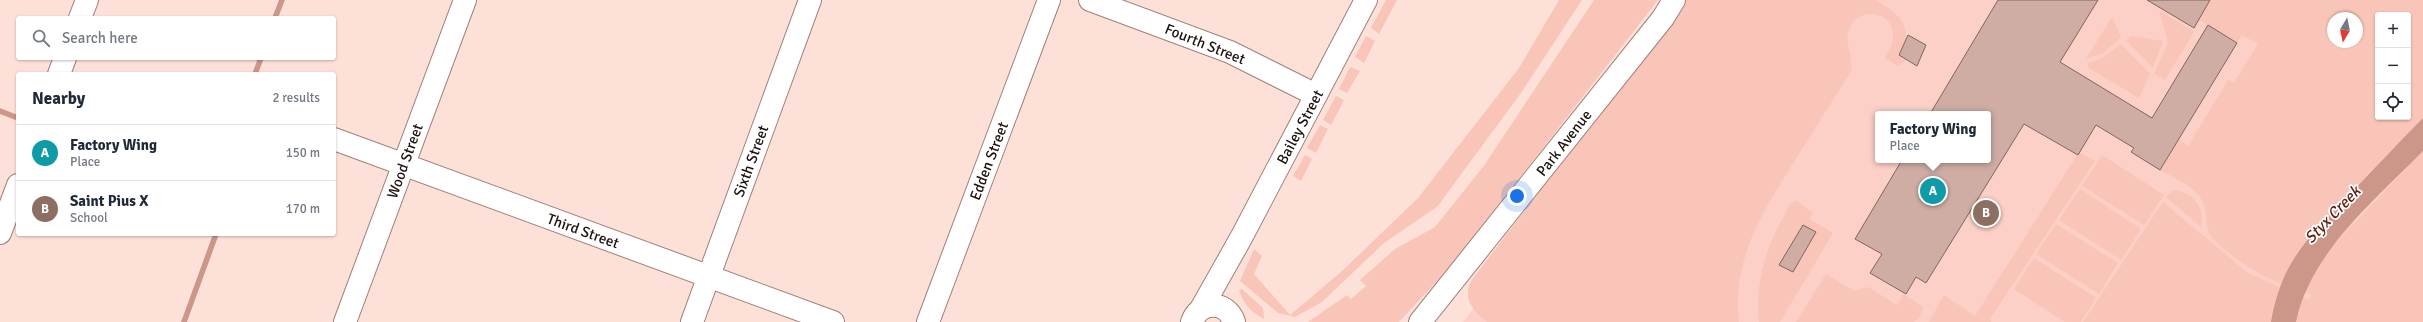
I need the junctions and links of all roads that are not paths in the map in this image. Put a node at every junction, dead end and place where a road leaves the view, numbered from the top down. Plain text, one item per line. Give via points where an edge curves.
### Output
1 (87, 0) edge
2 (464, 0) edge
3 (810, 0) edge
4 (1049, 0) edge
5 (1090, 0) edge
6 (1366, 0) edge
7 (1674, 0) edge
8 (81, 16) edge
9 (64, 60) edge
10 (60, 72) edge
11 (1316, 95) junction
12 (336, 140) edge
13 (404, 165) junction
14 (16, 190) edge
15 (0, 233) edge
16 (1233, 253) junction
17 (708, 277) junction
18 (1196, 316) edge
19 (1237, 319) edge
20 (345, 322) edge
21 (692, 322) edge
22 (833, 322) edge
23 (928, 322) edge
24 (1420, 322) edge

1 - 8 street
2 - 13 street, Wood Street
3 - 17 street, Sixth Street
4 - 23 street, Edden Street
5 - 11 street, Fourth Street via 1230,52
6 - 11 street, Bailey Street
7 - 24 street, Park Avenue via 1663,18
9 - 10 street
11 - 16 street, Bailey Street
12 - 13 street, Third Street
13 - 17 street, Third Street
13 - 20 street, Wood Street
14 - 15 street
16 - 18 street, Bailey Street
16 - 19 street, Bailey Street via 1227,282
17 - 21 street, Sixth Street
17 - 22 street, Third Street
18 - 19 street via 1218,306

